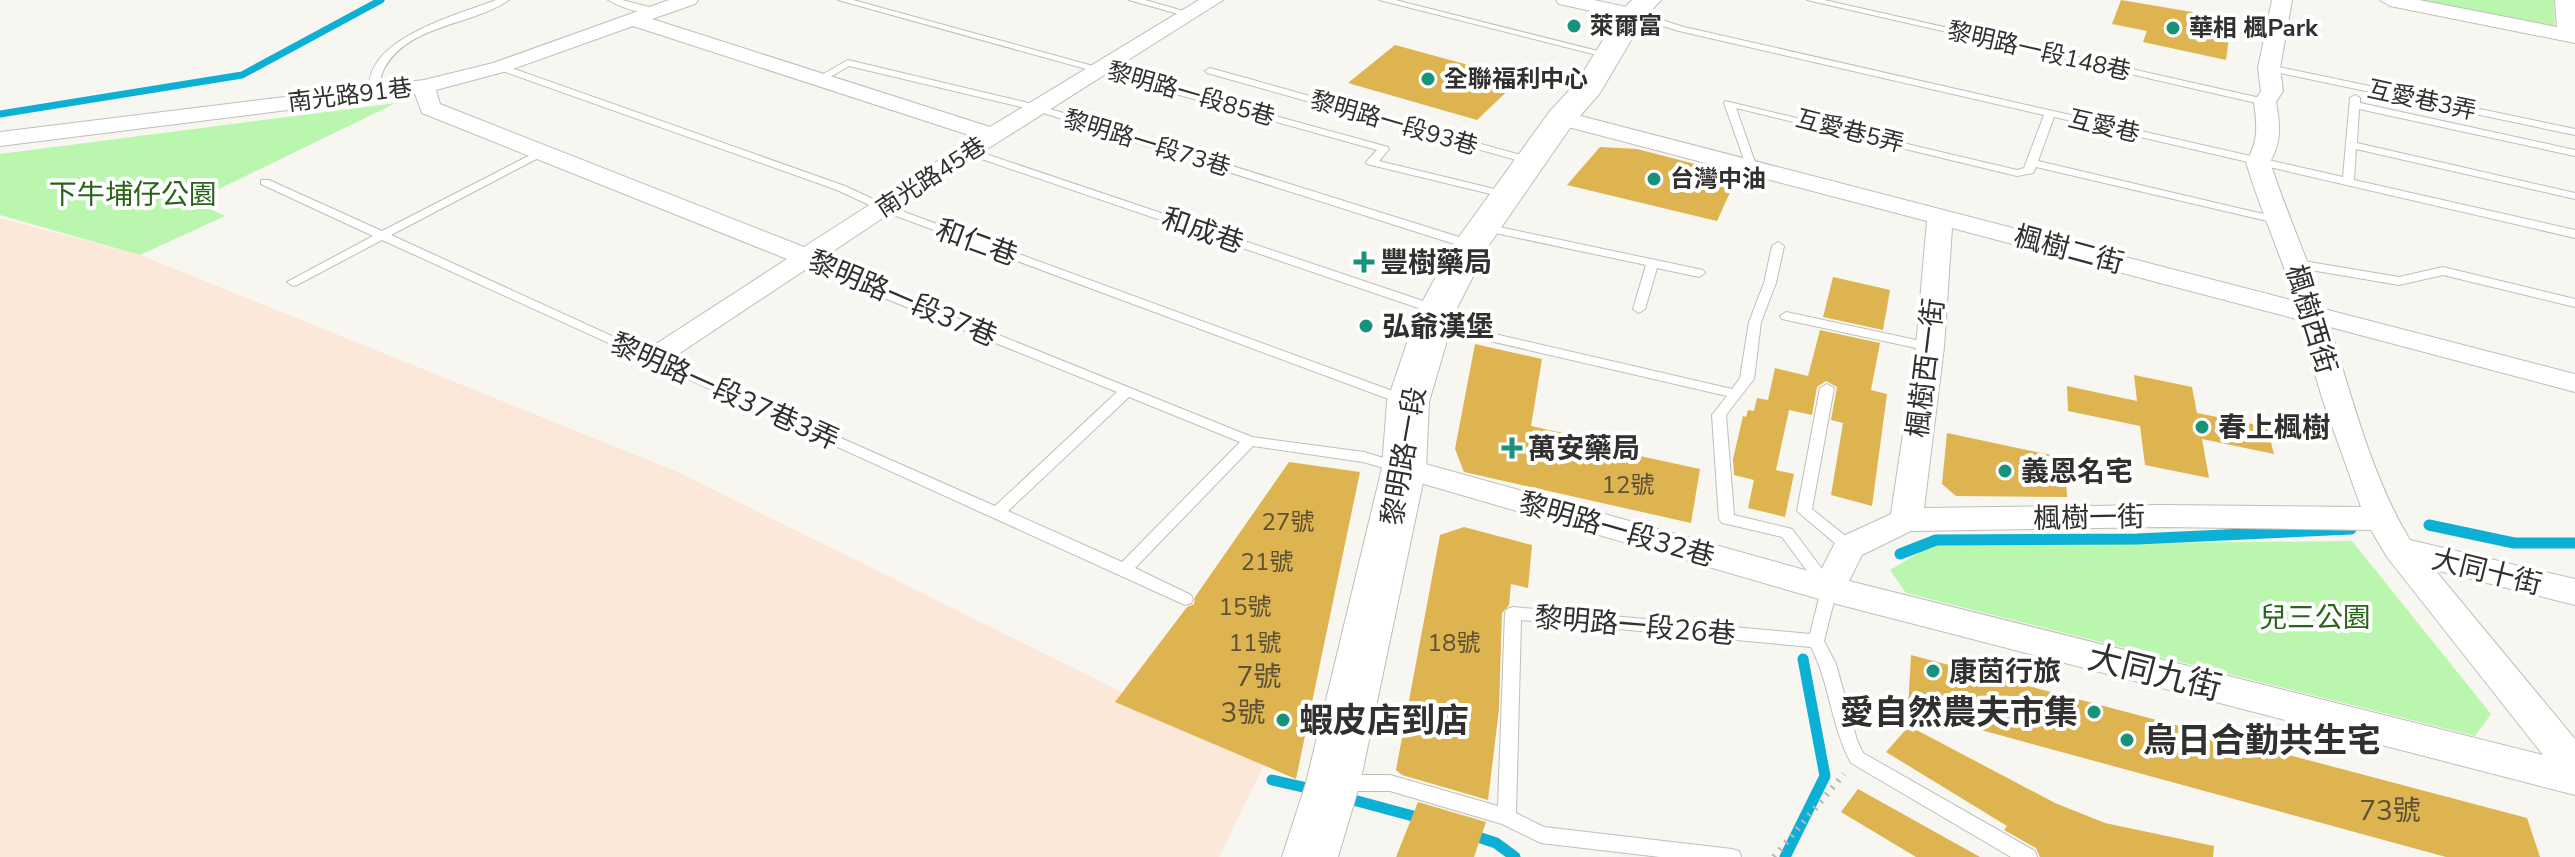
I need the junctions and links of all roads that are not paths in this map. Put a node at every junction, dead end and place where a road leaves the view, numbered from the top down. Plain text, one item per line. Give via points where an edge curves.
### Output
1 (504, 0) edge
2 (613, 0) edge
3 (688, 0) edge
4 (843, 0) edge
5 (1134, 0) edge
6 (1213, 0) edge
7 (1384, 0) edge
8 (1566, 0) edge
9 (1812, 0) edge
10 (2282, 0) edge
11 (2390, 0) edge
12 (2565, 0) edge
13 (1640, 7) edge
14 (656, 10) junction
15 (1189, 14) junction
16 (634, 20) junction
17 (2572, 36) edge
18 (1609, 55) junction
19 (500, 67) junction
20 (2269, 68) junction
21 (1102, 69) junction
22 (1210, 71) dead end
23 (821, 78) junction
24 (424, 86) junction
25 (2354, 86) junction
26 (374, 91) junction
27 (2265, 102) junction
28 (2355, 105) junction
29 (1037, 108) junction
30 (2050, 113) junction
31 (1561, 118) junction
32 (2575, 132) edge
33 (994, 136) junction
34 (0, 139) edge
35 (2351, 145) junction
36 (968, 151) junction
37 (540, 153) junction
38 (2575, 153) edge
39 (1531, 161) junction
40 (2258, 162) junction
41 (2032, 163) junction
42 (1752, 168) junction
43 (265, 182) dead end
44 (2348, 183) junction
45 (1508, 195) junction
46 (2575, 196) edge
47 (884, 208) junction
48 (1940, 215) junction
49 (2276, 220) junction
50 (2575, 234) edge
51 (382, 235) junction
52 (1478, 236) junction
53 (1778, 246) dead end
54 (806, 257) junction
55 (1653, 262) junction
56 (2297, 264) junction
57 (1699, 273) dead end
58 (293, 282) dead end
59 (2575, 303) edge
60 (1639, 309) dead end
61 (2311, 315) junction
62 (1786, 316) dead end
63 (1435, 317) junction
64 (1930, 347) junction
65 (652, 359) junction
66 (2575, 383) edge
67 (1827, 388) dead end
68 (1128, 390) junction
69 (1733, 393) junction
70 (1408, 402) junction
71 (1250, 441) junction
72 (1404, 468) junction
73 (997, 513) junction
74 (2381, 519) junction
75 (1906, 520) junction
76 (1849, 547) junction
77 (2399, 549) junction
78 (1124, 569) junction
79 (1829, 589) junction
80 (2575, 592) edge
81 (1185, 599) dead end
82 (1816, 641) junction
83 (2575, 767) edge
84 (2575, 779) edge
85 (1328, 782) junction
86 (1507, 817) junction
87 (1310, 857) edge
88 (1732, 857) edge
89 (2028, 857) edge

1 - 26 lane via 410,38 383,57 372,75
2 - 14 lane
3 - 14 street, 南光路91巷
4 - 21 lane, 黎明路一段85巷
5 - 15 lane
6 - 15 street, 南光路45巷
7 - 18 lane
8 - 13 street
9 - 27 lane, 黎明路一段148巷
10 - 20 street
11 - 17 street
12 - 17 street
13 - 18 main road, 黎明路一段
13 - 30 lane, 互愛巷 via 1682,29
14 - 16 street, 南光路91巷
15 - 21 street, 南光路45巷
16 - 19 street, 南光路91巷
16 - 23 street
18 - 31 main road, 黎明路一段
19 - 24 street, 南光路91巷
19 - 47 lane, 和仁巷
20 - 25 lane, 互愛巷3弄
20 - 27 street via 2272,91
21 - 29 street, 南光路45巷
21 - 45 lane, 黎明路一段85巷 via 1384,149 1371,162
22 - 39 lane, 黎明路一段93巷
23 - 29 lane, 黎明路一段73巷 via 848,63
23 - 33 street
24 - 26 street, 南光路91巷
24 - 37 street, 黎明路一段37巷 via 430,108
25 - 28 lane
25 - 32 lane, 互愛巷3弄
26 - 34 street, 南光路91巷
27 - 40 street via 2269,130
28 - 35 lane
28 - 38 lane
29 - 33 street, 南光路45巷
29 - 52 lane, 黎明路一段73巷
30 - 40 lane, 互愛巷
30 - 41 lane
31 - 39 main road, 黎明路一段
31 - 42 street, 楓樹二街
33 - 36 street, 南光路45巷
35 - 44 lane
35 - 46 lane
36 - 47 street, 南光路45巷
36 - 63 lane, 和成巷
37 - 51 lane
37 - 54 street, 黎明路一段37巷
39 - 45 main road, 黎明路一段
40 - 44 lane, 互愛巷
40 - 49 street, 楓樹西街
41 - 42 lane, 互愛巷5弄 via 2029,171 2017,173 1729,103
41 - 49 lane, 互愛巷5弄
42 - 48 street, 楓樹二街
43 - 51 lane, 黎明路一段37巷3弄
44 - 50 lane, 互愛巷
45 - 52 main road, 黎明路一段
47 - 54 street, 南光路45巷
47 - 70 lane, 和仁巷
48 - 61 street, 楓樹二街
48 - 64 street, 楓樹西一街
49 - 56 street, 楓樹西街
51 - 58 lane
51 - 65 lane, 黎明路一段37巷3弄
52 - 55 lane, 黎明路一段73巷
52 - 63 main road, 黎明路一段
53 - 69 lane via 1755,322 1747,379
54 - 65 street, 南光路45巷
54 - 68 lane, 黎明路一段37巷 via 821,268
55 - 57 lane, 黎明路一段73巷
55 - 60 lane
56 - 59 lane via 2399,281 2443,271
56 - 61 street, 楓樹西街
61 - 66 street, 楓樹二街
61 - 74 street, 楓樹西街
62 - 64 lane
63 - 69 lane, 和成巷
63 - 70 main road, 黎明路一段
64 - 75 street, 楓樹西一街
65 - 73 lane, 黎明路一段37巷3弄
67 - 76 lane via 1804,511
68 - 71 lane, 黎明路一段37巷
68 - 73 lane
69 - 79 lane via 1719,415 1727,519 1787,533
70 - 72 main road, 黎明路一段
71 - 72 lane, 黎明路一段37巷
71 - 78 lane
72 - 79 street, 黎明路一段32巷
72 - 85 main road, 黎明路一段
73 - 78 lane, 黎明路一段37巷3弄
74 - 75 street, 楓樹一街
74 - 77 street, 楓樹西街
75 - 76 street, 楓樹一街
76 - 79 street
77 - 80 street, 大同十街
77 - 83 street, 楓樹西街
78 - 81 lane, 黎明路一段37巷3弄
79 - 82 lane
79 - 84 street, 大同九街
82 - 86 lane, 黎明路一段26巷 via 1513,613
82 - 89 lane via 1857,758
85 - 86 lane via 1390,783
85 - 87 main road, 黎明路一段
86 - 88 lane via 1541,835

